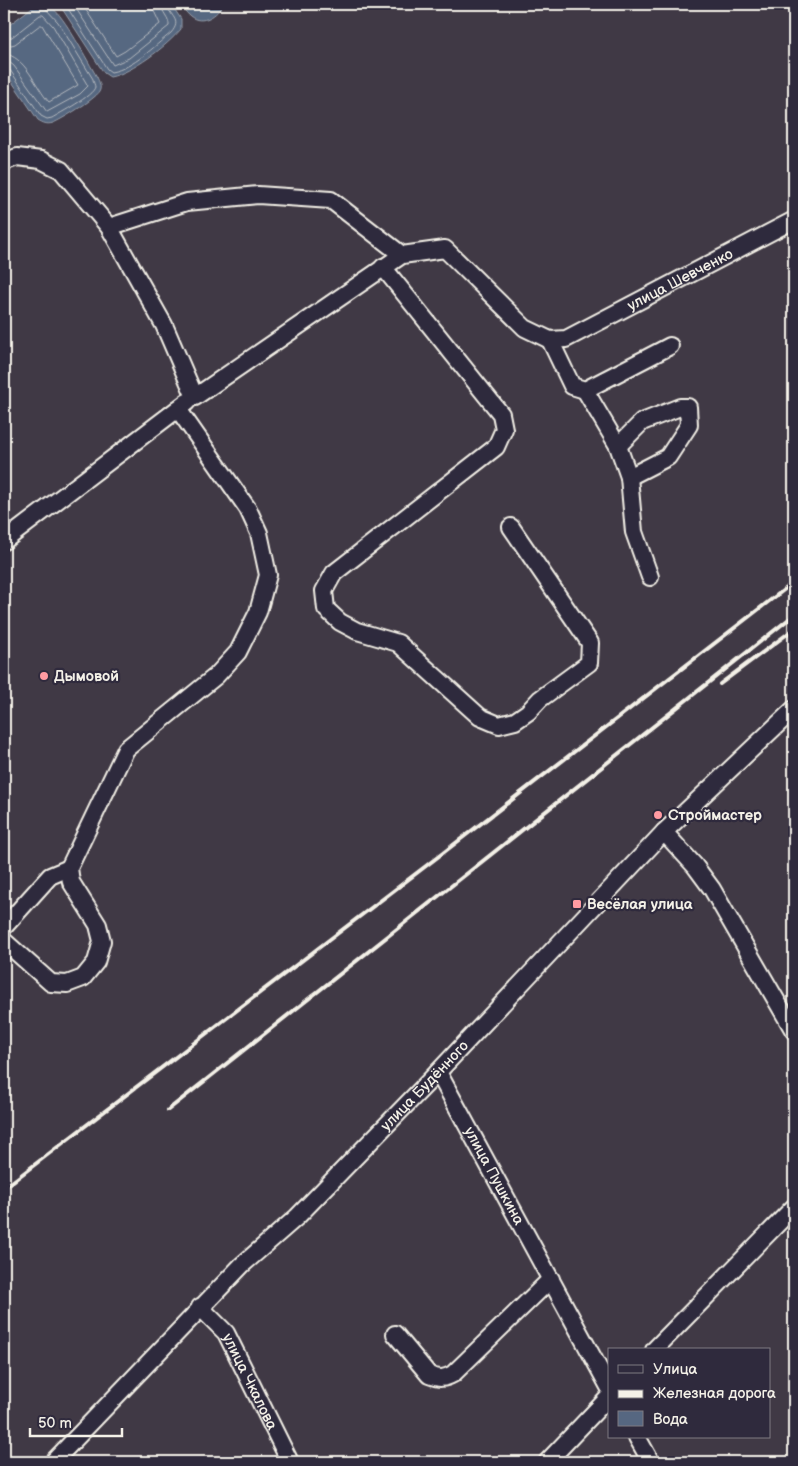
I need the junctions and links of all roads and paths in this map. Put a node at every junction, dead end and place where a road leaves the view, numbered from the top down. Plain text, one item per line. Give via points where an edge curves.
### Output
1 (4, 162) edge
2 (794, 220) edge
3 (109, 227) junction
4 (402, 255) junction
5 (383, 267) junction
6 (558, 340) junction
7 (670, 346) dead end
8 (585, 390) junction
9 (195, 397) junction
10 (178, 409) junction
11 (618, 446) junction
12 (629, 477) junction
13 (511, 527) dead end
14 (4, 541) edge
15 (650, 576) dead end
16 (794, 709) edge
17 (664, 832) junction
18 (69, 868) junction
19 (4, 927) edge
20 (4, 941) edge
21 (794, 1031) edge
22 (438, 1072) junction
23 (794, 1207) edge
24 (551, 1279) junction
25 (200, 1307) junction
26 (395, 1334) dead end
27 (656, 1348) edge
28 (608, 1385) edge
29 (608, 1398) edge
30 (638, 1438) edge
31 (53, 1462) edge
32 (290, 1462) edge
33 (546, 1462) edge
34 (651, 1462) edge

1 - 3 street via 17,157 41,160 61,170
2 - 6 street, улица Шевченко
3 - 4 street via 187,202 258,195 331,200
3 - 9 street via 164,324
4 - 5 street
4 - 6 street via 445,249 525,328
5 - 9 street
5 - 13 street via 501,414 504,429 496,447 334,573 324,591 326,609 357,631 398,643 480,717 499,725 515,721 589,663 590,643
6 - 8 street via 572,386
7 - 8 street
8 - 11 street
9 - 10 street
10 - 14 street
10 - 18 street via 248,509 259,533 268,575 258,612 238,652 216,676 126,749
11 - 12 street
11 - 12 street via 642,422 688,407 689,425 668,457
12 - 15 street via 634,532
16 - 17 street, улица Будённого
17 - 21 street via 712,889
17 - 22 street, улица Будённого
18 - 19 street via 50,876
18 - 20 street via 71,882 98,925 102,941 96,962 83,978 67,984 51,983
22 - 24 street, улица Пушкина
22 - 25 street, улица Будённого via 297,1217
23 - 27 street
24 - 26 street via 445,1379 429,1375
24 - 28 street, улица Пушкина
25 - 31 street, улица Будённого
25 - 32 street, улица Чкалова via 226,1333
29 - 33 street
30 - 34 street

